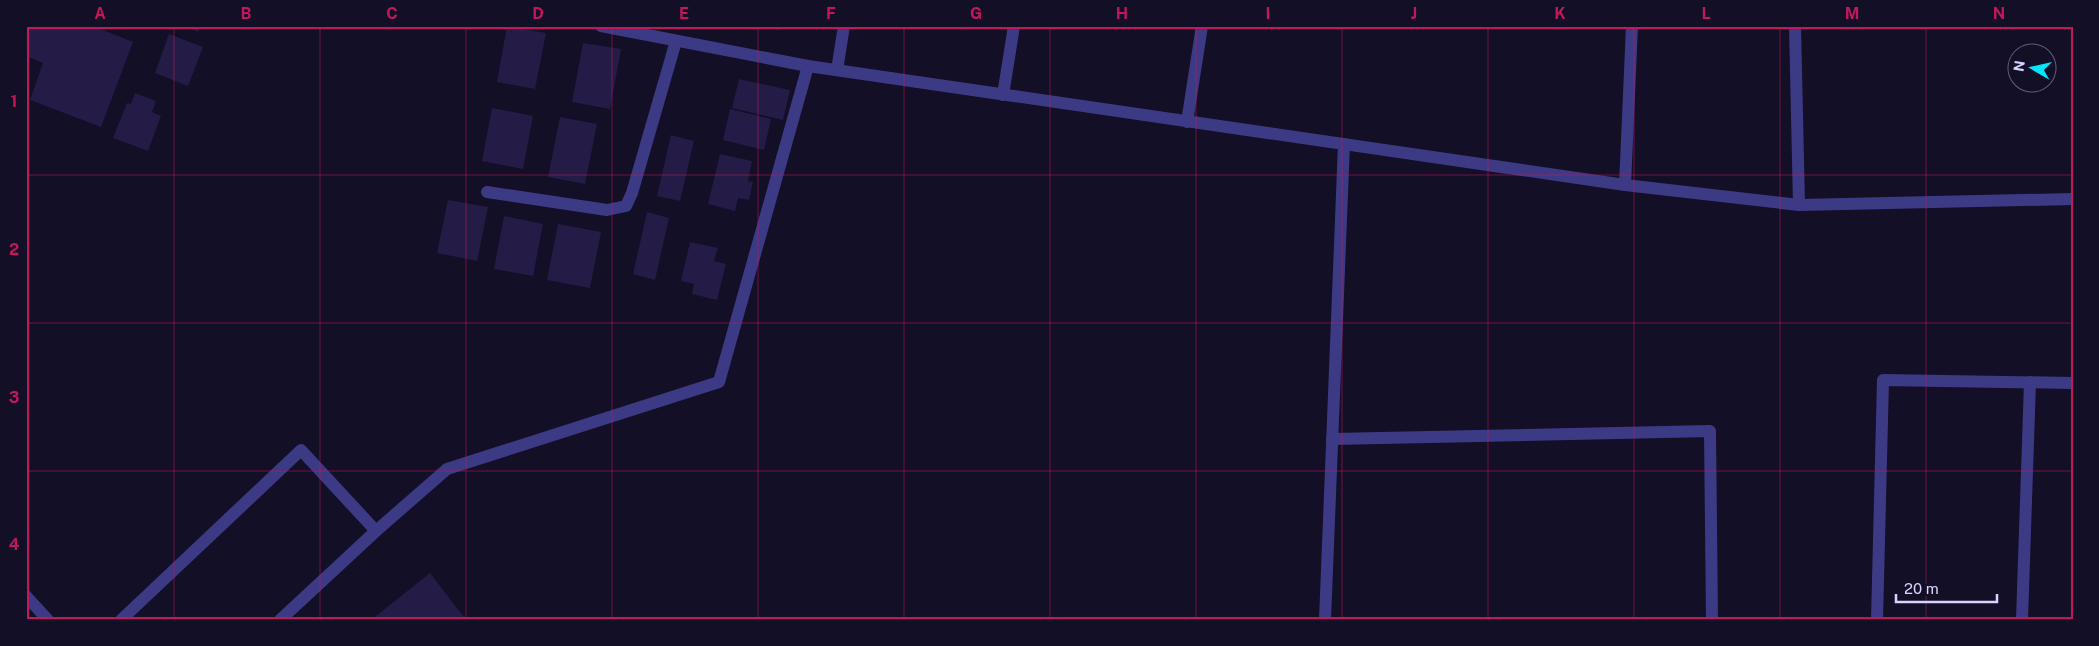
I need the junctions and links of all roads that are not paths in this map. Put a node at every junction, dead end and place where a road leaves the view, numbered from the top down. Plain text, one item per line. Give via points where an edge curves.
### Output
1 (601, 26) edge
2 (844, 26) edge
3 (1014, 26) edge
4 (1202, 26) edge
5 (1632, 26) edge
6 (1795, 26) edge
7 (676, 41) junction
8 (808, 66) junction
9 (837, 70) junction
10 (1002, 95) junction
11 (1187, 122) junction
12 (1344, 144) junction
13 (1625, 185) junction
14 (487, 192) dead end
15 (2073, 199) edge
16 (1800, 205) junction
17 (2030, 382) junction
18 (2073, 383) edge
19 (1332, 439) junction
20 (376, 531) junction
21 (26, 596) edge
22 (48, 620) edge
23 (122, 620) edge
24 (280, 620) edge
25 (1325, 620) edge
26 (1712, 620) edge
27 (1877, 620) edge
28 (2022, 620) edge

1 - 7 street
2 - 9 street
3 - 10 street
4 - 11 street
5 - 13 street
6 - 16 street
7 - 8 street
7 - 14 street via 626,206 607,210
8 - 9 street
8 - 20 street via 719,382 447,469
9 - 10 street
10 - 11 street
11 - 12 street
12 - 13 street
12 - 19 street
13 - 16 street
15 - 16 street
17 - 18 street
17 - 27 street via 1883,380
17 - 28 street
19 - 25 street
19 - 26 street via 1710,432
20 - 23 street via 301,450
20 - 24 street
21 - 22 street

